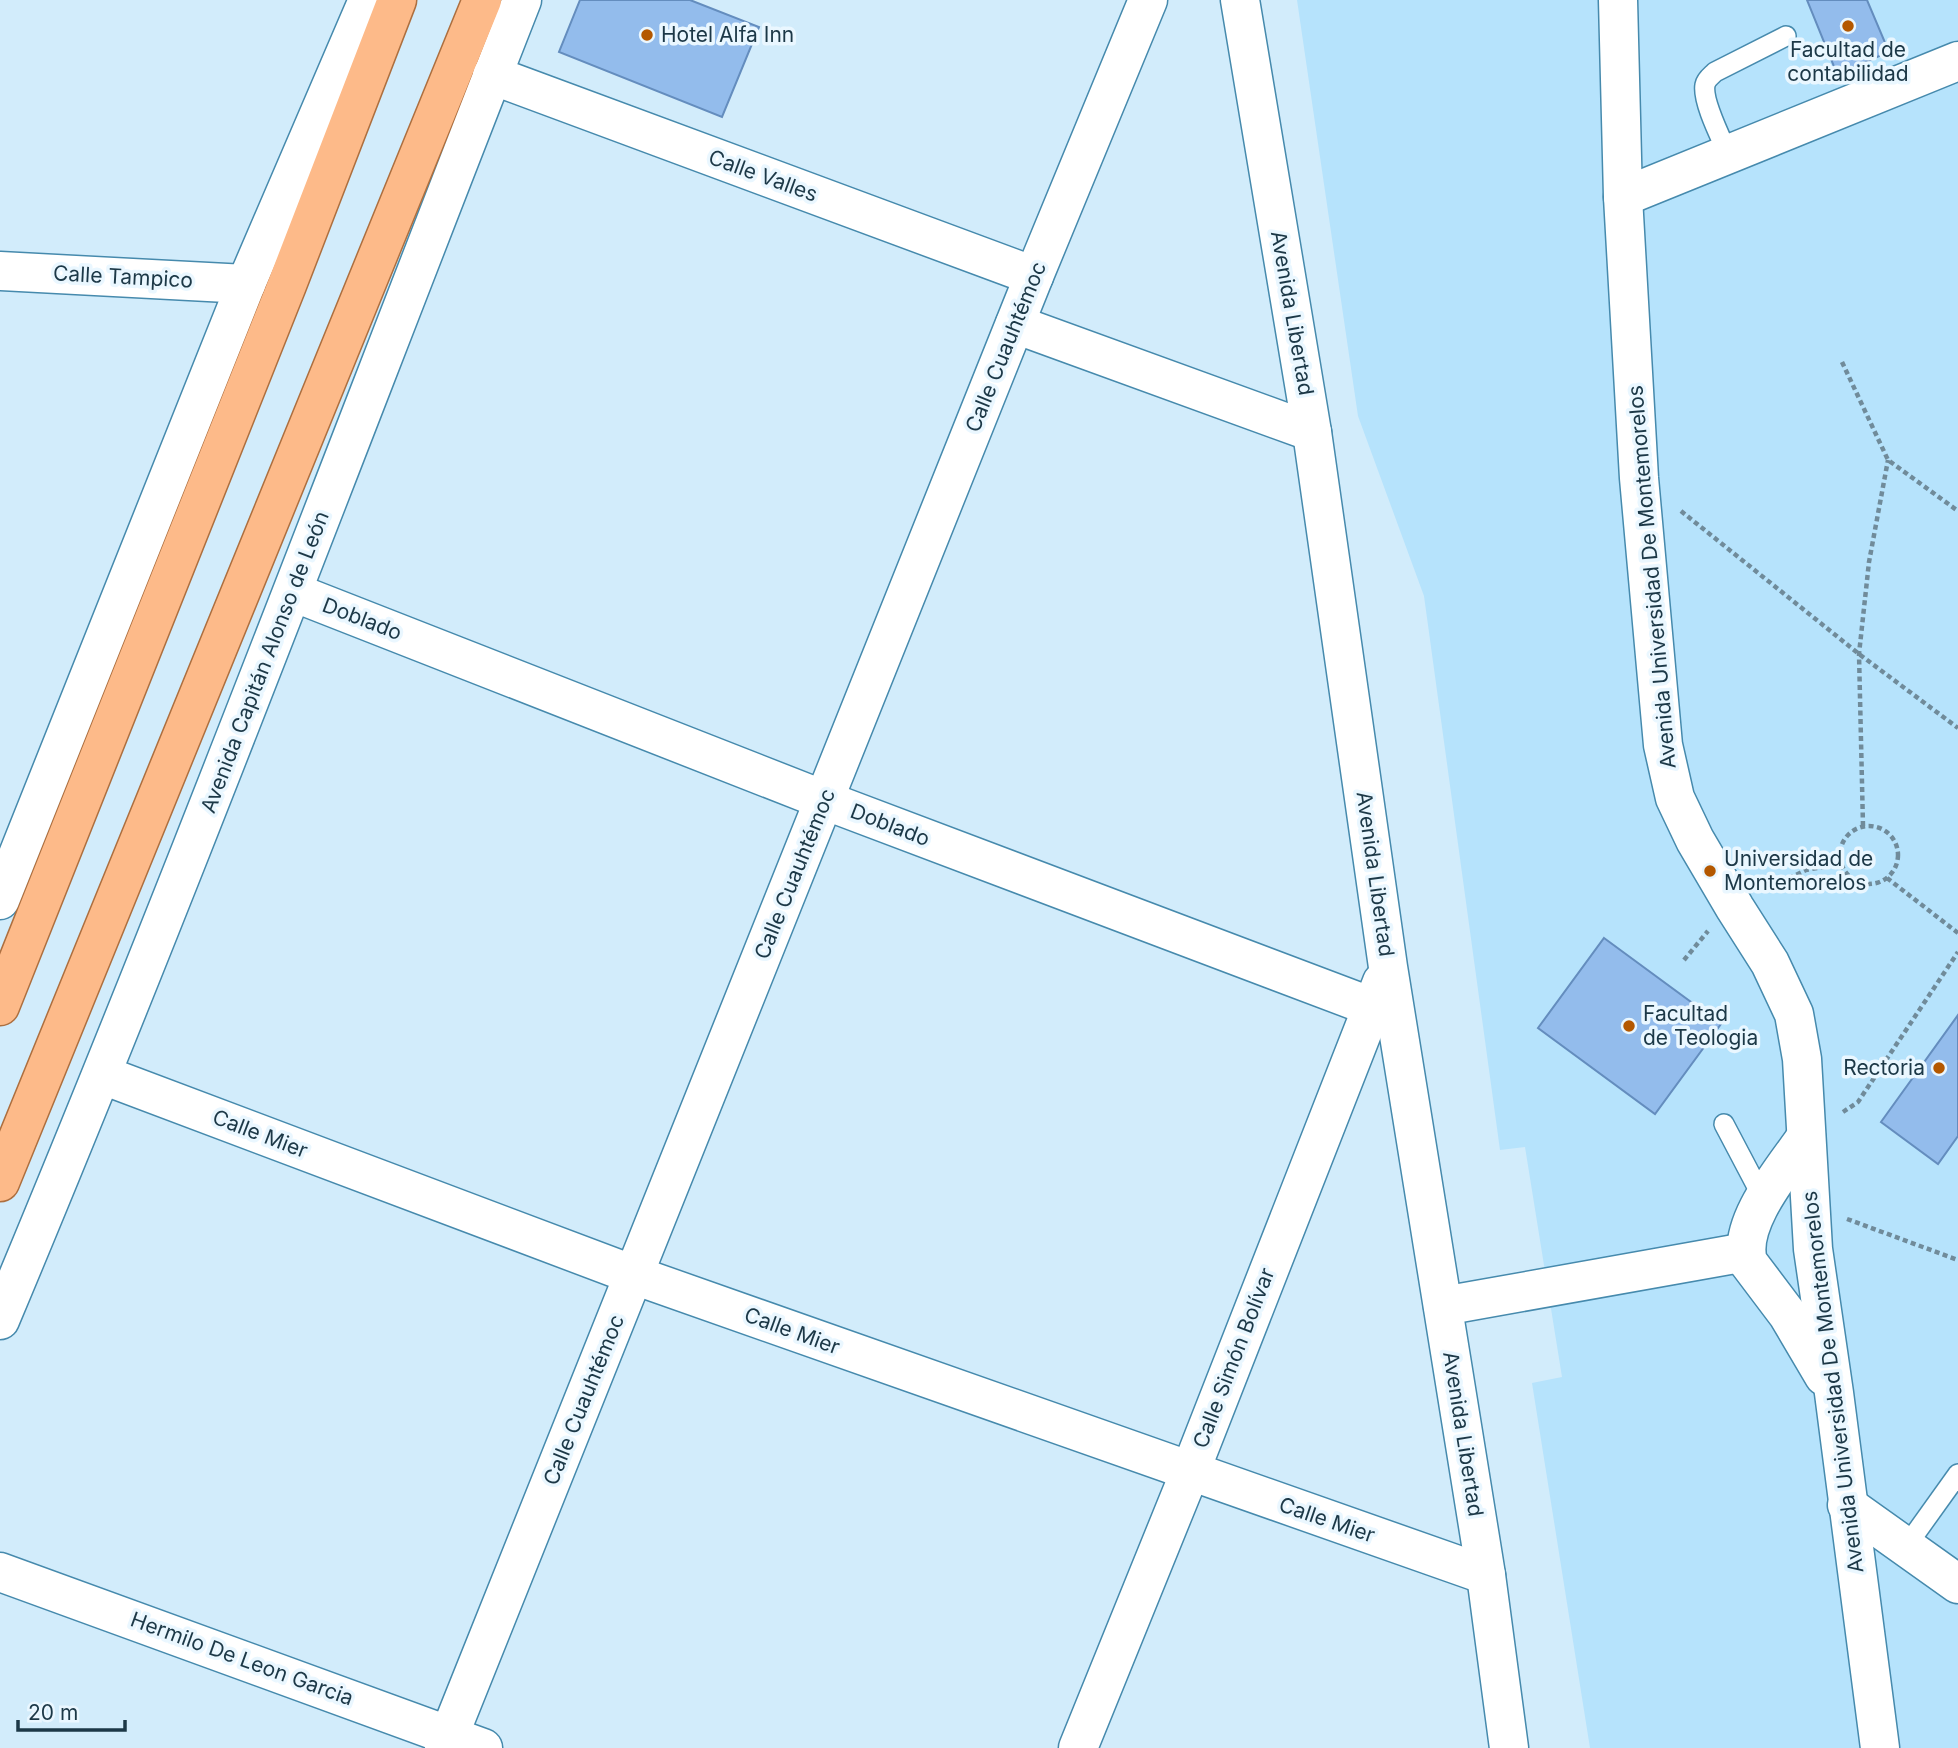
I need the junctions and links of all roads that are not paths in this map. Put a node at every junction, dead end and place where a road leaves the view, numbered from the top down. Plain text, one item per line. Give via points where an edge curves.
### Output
1 (368, 0) edge
2 (397, 0) edge
3 (482, 0) edge
4 (522, 0) edge
5 (1148, 0) edge
6 (1240, 0) edge
7 (1618, 0) edge
8 (1786, 36) dead end
9 (1958, 61) edge
10 (492, 75) junction
11 (1728, 154) junction
12 (1623, 197) junction
13 (0, 271) edge
14 (1034, 276) junction
15 (246, 284) junction
16 (1015, 324) junction
17 (1312, 432) junction
18 (293, 592) junction
19 (824, 800) junction
20 (12, 839) edge
21 (0, 900) edge
22 (1388, 967) junction
23 (0, 1006) edge
24 (1372, 1007) junction
25 (103, 1075) junction
26 (1724, 1124) dead end
27 (1806, 1137) junction
28 (0, 1182) edge
29 (1761, 1204) junction
30 (1812, 1229) junction
31 (1753, 1266) junction
32 (634, 1275) junction
33 (1443, 1306) junction
34 (0, 1320) edge
35 (1834, 1393) junction
36 (1190, 1472) junction
37 (1958, 1474) edge
38 (1847, 1505) junction
39 (1905, 1548) junction
40 (0, 1572) edge
41 (1486, 1575) junction
42 (1958, 1584) edge
43 (459, 1744) edge
44 (1078, 1748) edge
45 (1509, 1748) edge
46 (1880, 1748) edge

1 - 15 street
2 - 23 main road
3 - 28 main road
4 - 10 street, Avenida Capitán Alonso de León
5 - 14 street, Calle Cuauhtémoc
6 - 17 street, Avenida Libertad
7 - 12 street, Avenida Universidad De Montemorelos
8 - 11 lane via 1708,78 1705,97
9 - 11 street
10 - 14 street, Calle Valles
10 - 18 street, Avenida Capitán Alonso de León
11 - 12 street
12 - 27 street, Avenida Universidad De Montemorelos via 1639,478 1663,745 1675,799 1770,963 1794,1014
13 - 15 street, Calle Tampico
14 - 16 street, Calle Cuauhtémoc
15 - 20 street
16 - 17 street
16 - 19 street, Calle Cuauhtémoc
17 - 22 street, Avenida Libertad
18 - 19 street, Doblado
18 - 25 street, Avenida Capitán Alonso de León
19 - 24 street, Doblado
19 - 32 street, Calle Cuauhtémoc
20 - 21 street
22 - 24 street, Calle Simón Bolívar
22 - 33 street, Avenida Libertad
24 - 36 street, Calle Simón Bolívar
25 - 32 street, Calle Mier
25 - 34 street, Avenida Capitán Alonso de León
26 - 29 lane
27 - 29 street
27 - 30 street, Avenida Universidad De Montemorelos
29 - 30 street
29 - 31 street via 1747,1238
30 - 31 street via 1785,1272
30 - 35 street, Avenida Universidad De Montemorelos
31 - 33 street
31 - 35 street
32 - 36 street, Calle Mier
32 - 43 street, Calle Cuauhtémoc
33 - 41 street, Avenida Libertad
35 - 38 street, Avenida Universidad De Montemorelos
36 - 41 street, Calle Mier
36 - 44 street, Calle Simón Bolívar
37 - 39 lane
38 - 39 street
38 - 46 street, Avenida Universidad De Montemorelos
39 - 42 street
40 - 43 street, Hermilo De Leon Garcia
41 - 45 street, Avenida Libertad

